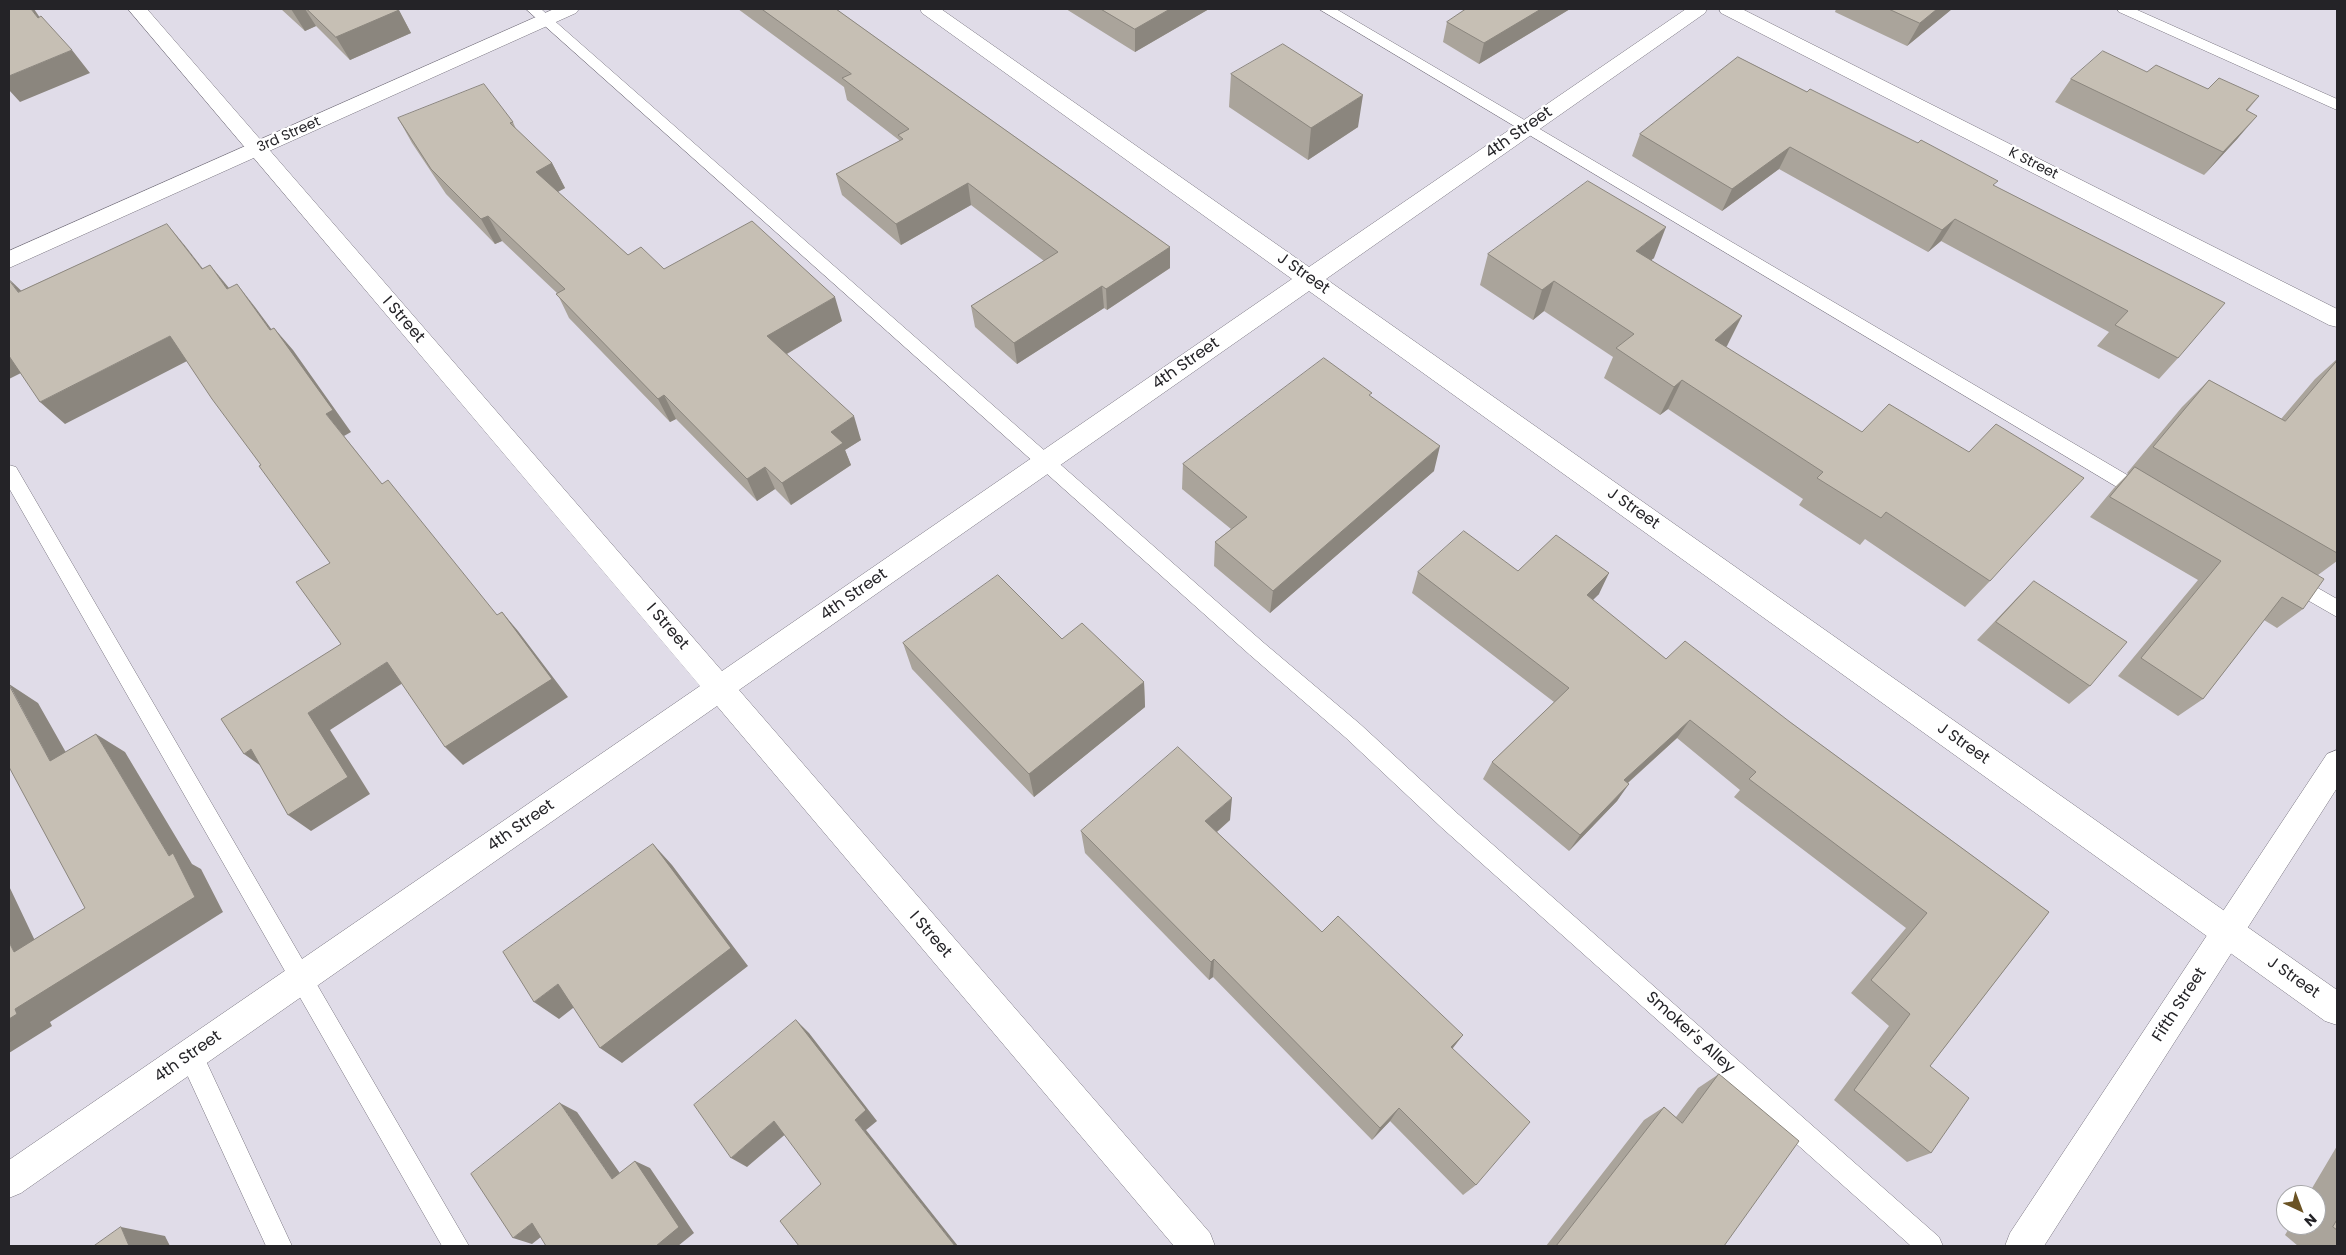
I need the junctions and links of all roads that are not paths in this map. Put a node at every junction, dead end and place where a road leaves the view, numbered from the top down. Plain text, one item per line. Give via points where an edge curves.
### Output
1 (137, 9) edge
2 (568, 9) edge
3 (929, 9) edge
4 (1326, 9) edge
5 (1698, 9) edge
6 (1728, 9) edge
7 (2124, 9) edge
8 (539, 14) edge
9 (2337, 105) edge
10 (1527, 128) junction
11 (257, 149) junction
12 (9, 260) edge
13 (1309, 279) junction
14 (2337, 319) edge
15 (1045, 462) junction
16 (9, 472) edge
17 (2158, 502) edge
18 (2278, 573) edge
19 (2337, 609) edge
20 (719, 688) junction
21 (2337, 763) edge
22 (2228, 932) junction
23 (301, 978) junction
24 (2337, 1009) edge
25 (190, 1055) junction
26 (9, 1181) edge
27 (279, 1246) edge
28 (456, 1246) edge
29 (1197, 1246) edge
30 (1930, 1246) edge
31 (2023, 1246) edge

1 - 11 street, I Street
2 - 8 street, 3rd Street
3 - 13 street, J Street
4 - 10 lane
5 - 10 street, 4th Street
6 - 14 street, K Street
7 - 9 lane
8 - 11 street, 3rd Street
8 - 15 lane, Smoker's Alley
10 - 13 street, 4th Street
10 - 17 lane
11 - 12 street, 3rd Street
11 - 20 street, I Street
13 - 15 street, 4th Street
13 - 22 street, J Street
15 - 20 street, 4th Street
15 - 30 lane, Smoker's Alley via 1353,731 1450,821
16 - 23 lane
18 - 19 lane
20 - 23 street, 4th Street
20 - 29 street, I Street
21 - 22 street, Fifth Street
22 - 24 street, J Street
22 - 31 street, Fifth Street
23 - 25 street, 4th Street
23 - 28 lane
25 - 26 street, 4th Street
25 - 27 lane

